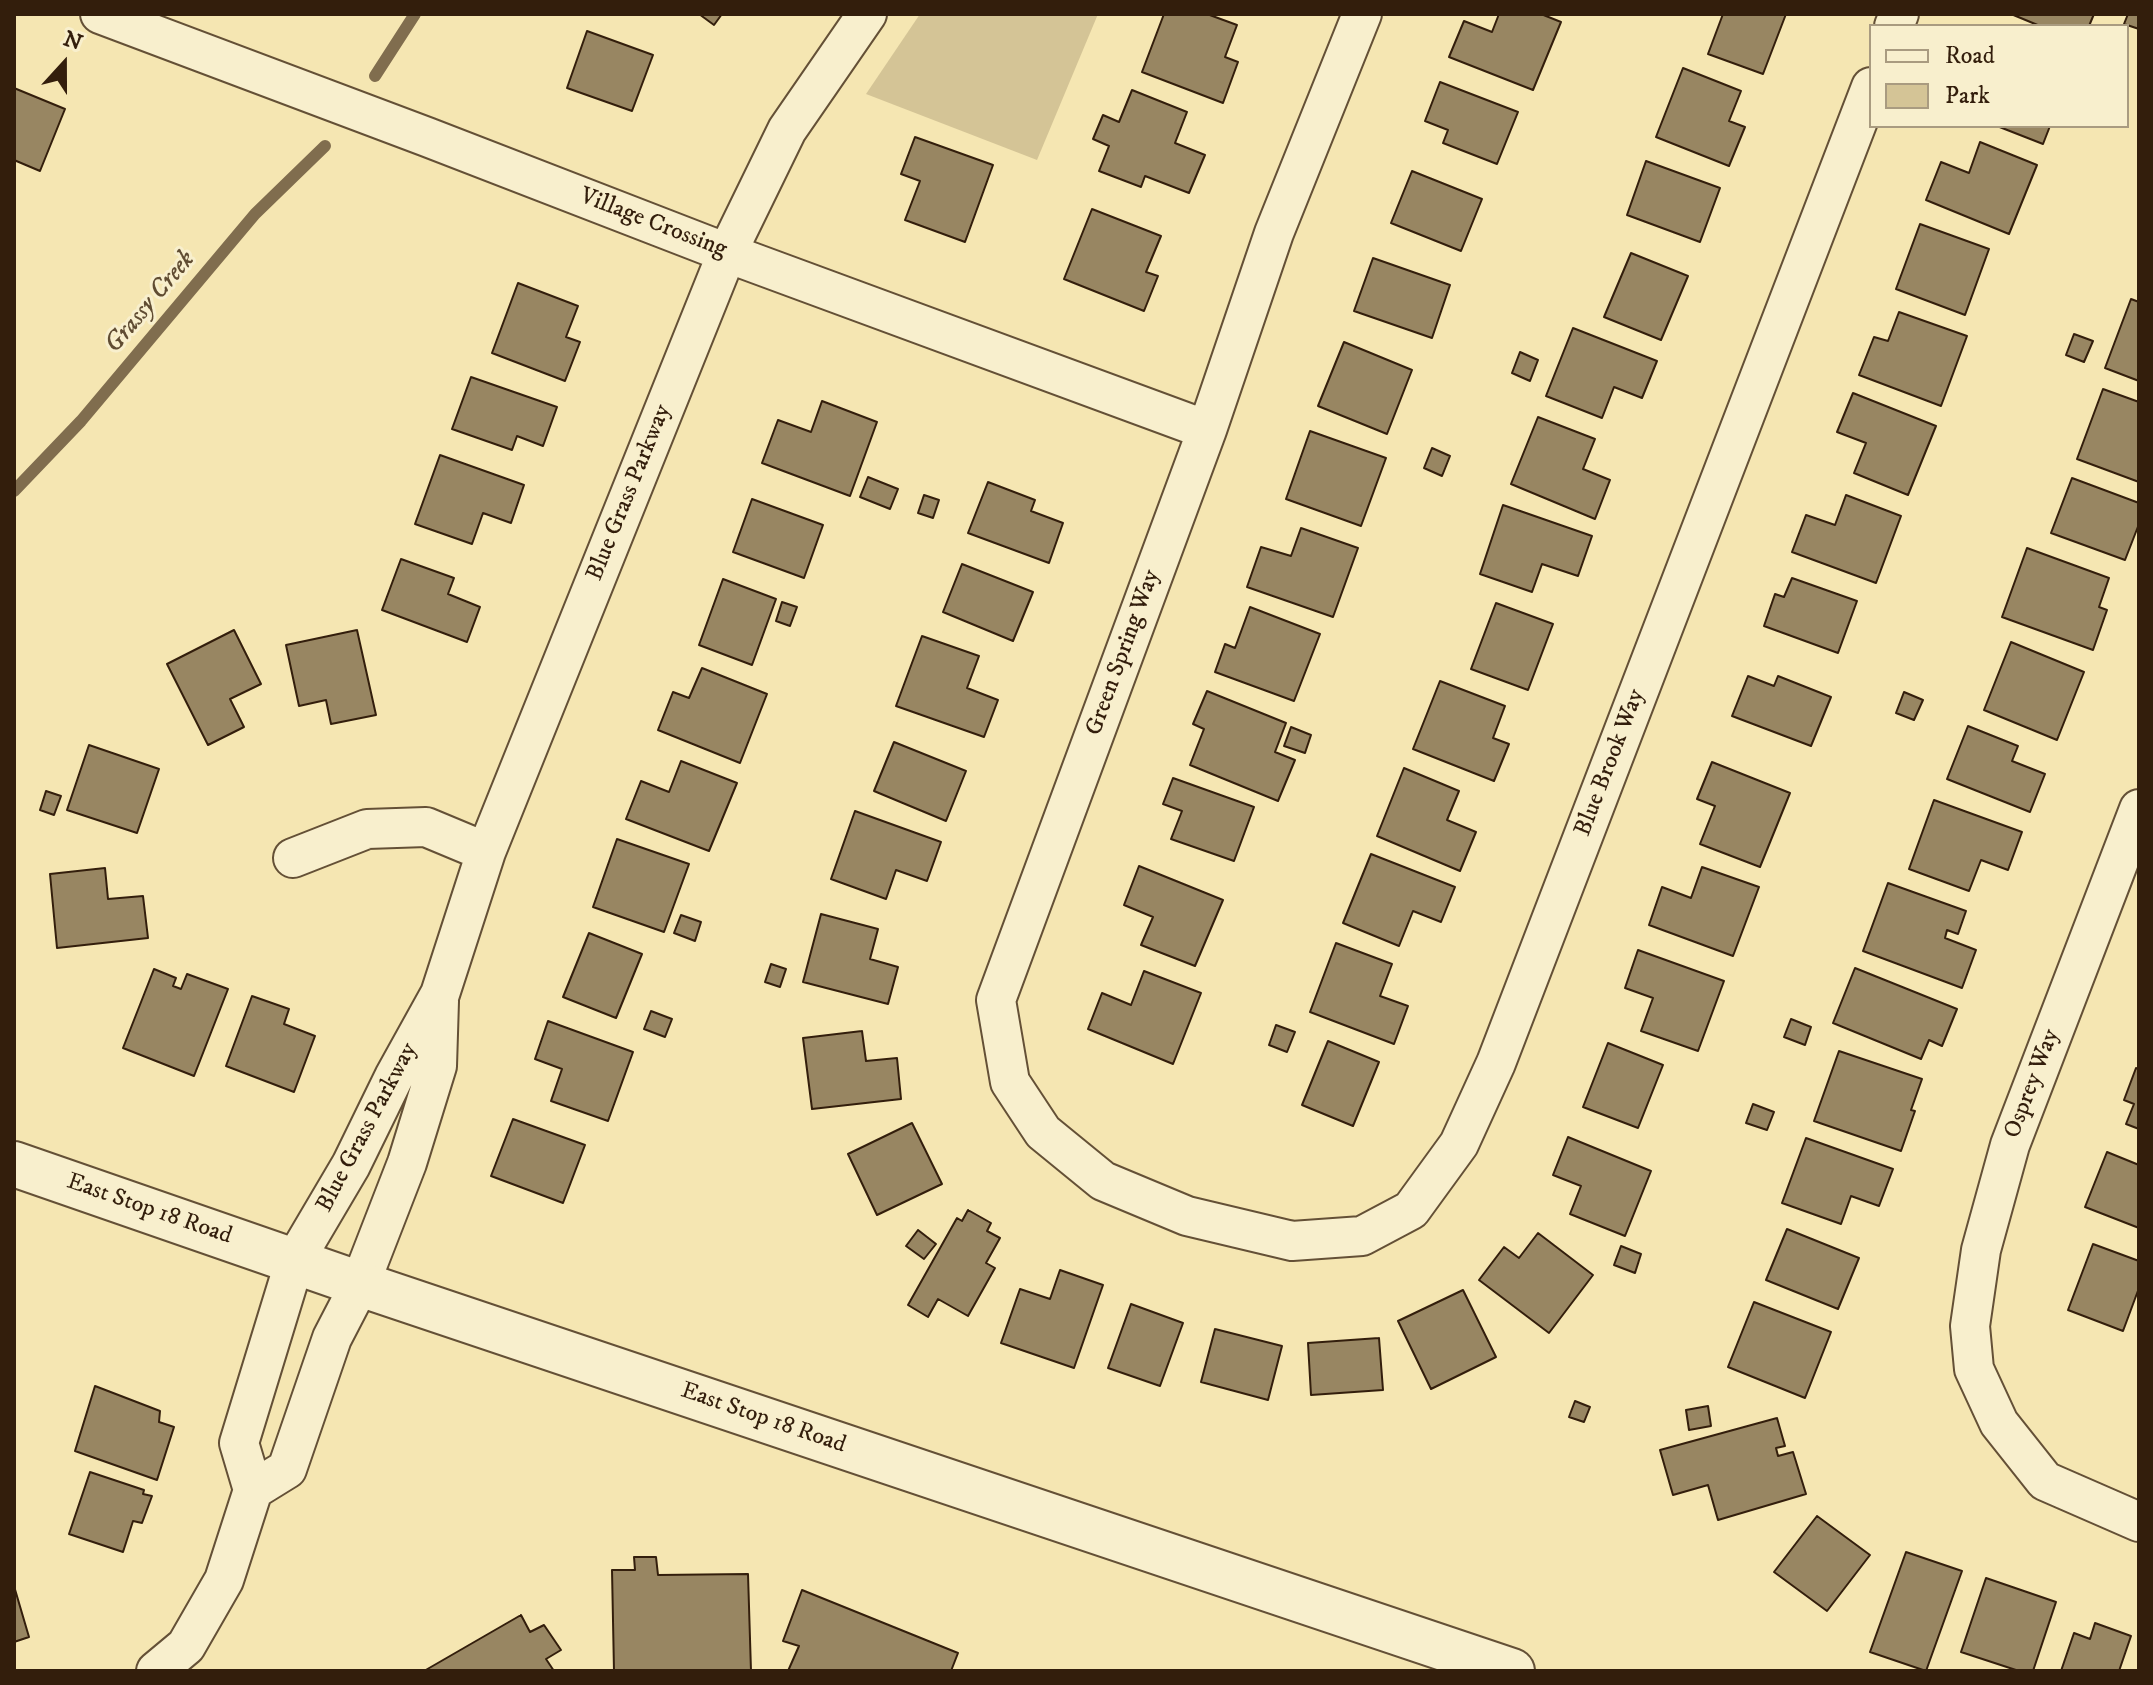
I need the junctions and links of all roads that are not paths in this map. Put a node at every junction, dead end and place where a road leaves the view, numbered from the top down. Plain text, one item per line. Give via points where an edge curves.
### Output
1 (100, 14) edge
2 (867, 14) edge
3 (1362, 14) edge
4 (1869, 92) edge
5 (727, 253) junction
6 (1207, 430) junction
7 (2139, 809) edge
8 (486, 852) junction
9 (293, 858) dead end
10 (440, 994) junction
11 (14, 1164) edge
12 (1187, 1216) joint
13 (295, 1260) junction
14 (360, 1284) junction
15 (253, 1490) junction
16 (2139, 1522) edge
17 (156, 1671) edge
18 (1512, 1671) edge

1 - 5 street, Village Crossing
2 - 5 street, Blue Grass Parkway via 787,130
3 - 6 street, Green Spring Way via 1274,233
4 - 12 street, Blue Brook Way via 1501,1049 1459,1144 1411,1210 1362,1236 1292,1241
5 - 6 street, Village Crossing
5 - 8 street, Blue Grass Parkway
6 - 12 street, Green Spring Way via 996,1000 1010,1082 1043,1132 1103,1181
7 - 16 street, Osprey Way via 2010,1145 1981,1250 1970,1326 1974,1369 1999,1423 2045,1481
8 - 9 street via 426,827 367,829
8 - 10 street, Blue Grass Parkway
10 - 13 street, Blue Grass Parkway
10 - 14 street, Blue Grass Parkway via 437,1066 407,1163
11 - 13 street, East Stop 18 Road
13 - 14 street, East Stop 18 Road
13 - 15 street, Blue Grass Parkway via 239,1443
14 - 15 street, Blue Grass Parkway via 332,1338 287,1469
14 - 18 street, East Stop 18 Road
15 - 17 street via 224,1580 186,1646

